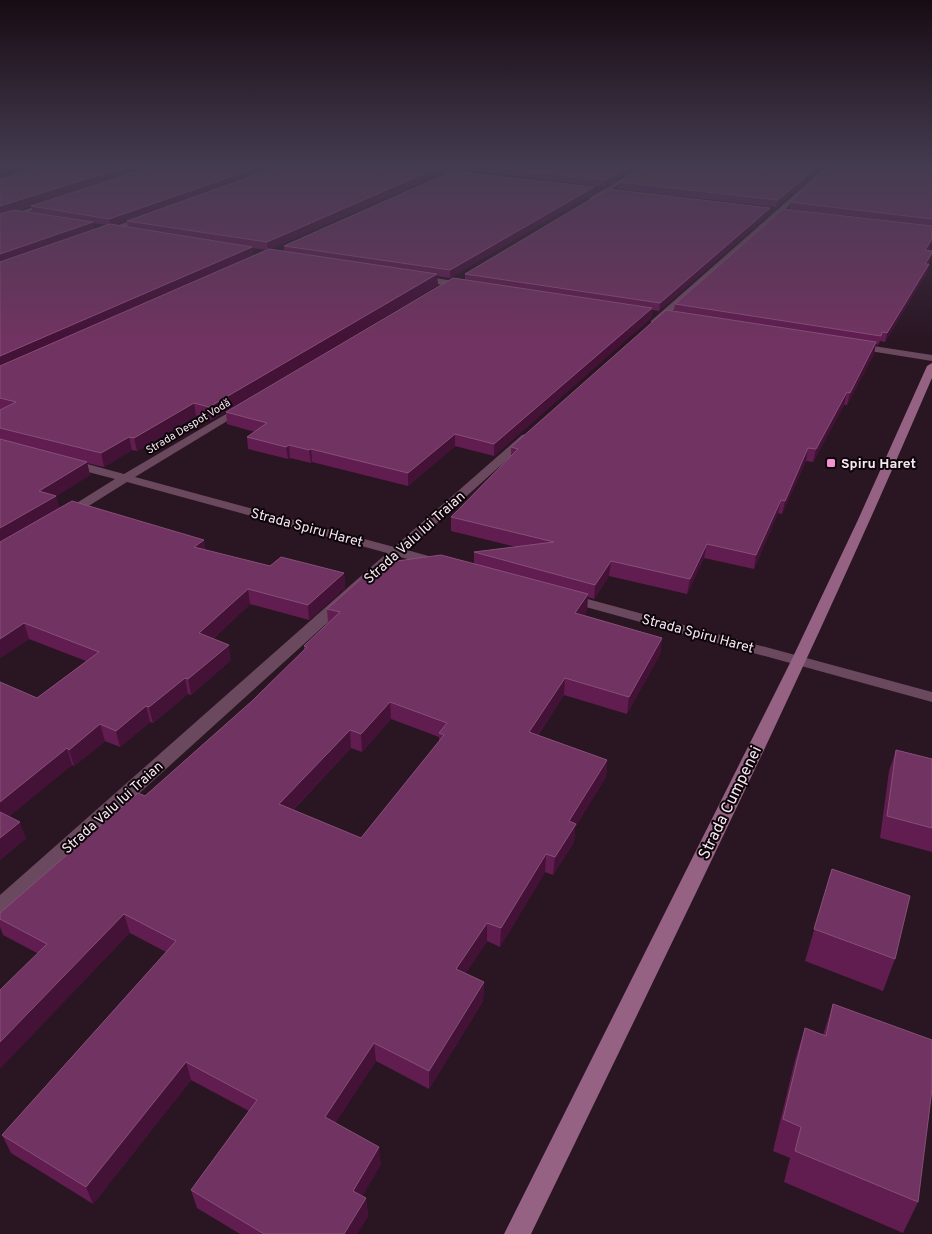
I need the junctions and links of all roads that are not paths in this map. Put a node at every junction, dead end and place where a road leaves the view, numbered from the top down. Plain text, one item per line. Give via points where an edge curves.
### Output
1 (125, 225) edge
2 (764, 225) edge
3 (91, 227) edge
4 (110, 230) junction
5 (129, 233) edge
6 (92, 236) edge
7 (467, 274) edge
8 (412, 277) edge
9 (450, 283) junction
10 (479, 288) edge
11 (433, 294) edge
12 (646, 330) edge
13 (845, 345) edge
14 (932, 358) edge
15 (932, 366) edge
16 (253, 401) edge
17 (537, 428) edge
18 (58, 460) edge
19 (124, 478) junction
20 (58, 518) edge
21 (398, 552) junction
22 (455, 567) edge
23 (560, 596) edge
24 (799, 661) junction
25 (932, 697) edge
26 (0, 907) edge
27 (517, 1234) edge

1 - 4 street
2 - 12 street
3 - 4 street
4 - 5 street
4 - 6 street
7 - 9 street
8 - 9 street
9 - 10 street
9 - 11 street
13 - 14 street
15 - 24 main road, Strada Cumpenei
16 - 19 street, Strada Despot Vodă
17 - 21 street, Strada Valu lui Traian
18 - 19 street, Strada Spiru Haret
19 - 20 street, Strada Despot Vodă
19 - 21 street, Strada Spiru Haret
21 - 22 street, Strada Spiru Haret
21 - 26 street, Strada Valu lui Traian
23 - 24 street, Strada Spiru Haret
24 - 25 street, Strada Spiru Haret
24 - 27 main road, Strada Cumpenei

